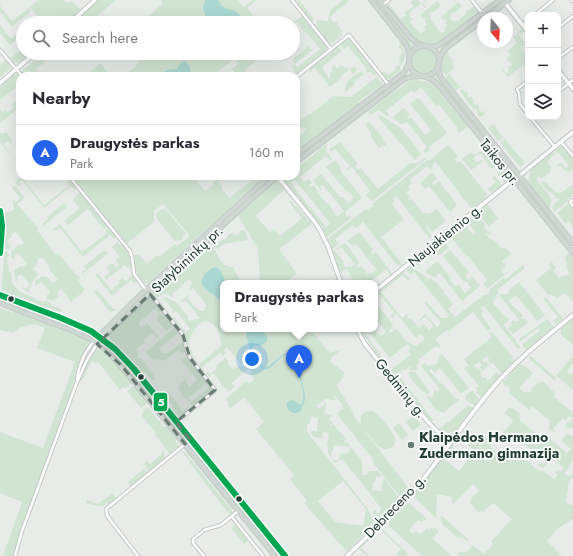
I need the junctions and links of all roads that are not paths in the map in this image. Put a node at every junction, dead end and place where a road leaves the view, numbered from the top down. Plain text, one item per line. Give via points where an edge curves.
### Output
1 (95, 0) edge
2 (292, 0) edge
3 (371, 0) edge
4 (379, 0) edge
5 (389, 0) edge
6 (472, 0) edge
7 (500, 0) edge
8 (554, 0) edge
9 (507, 1) edge
10 (383, 5) junction
11 (490, 8) junction
12 (481, 12) edge
13 (485, 12) edge
14 (493, 12) joint
15 (539, 12) edge
16 (78, 16) edge
17 (573, 16) edge
18 (477, 18) edge
19 (523, 24) joint
20 (477, 25) edge
21 (561, 26) edge
22 (525, 27) edge
23 (426, 47) junction
24 (573, 47) edge
25 (331, 49) junction
26 (0, 50) edge
27 (561, 56) edge
28 (27, 60) edge
29 (409, 60) junction
30 (439, 63) junction
31 (16, 69) junction
32 (19, 72) edge
33 (300, 74) edge
34 (561, 74) edge
35 (421, 76) junction
36 (573, 80) edge
37 (0, 83) edge
38 (525, 83) edge
39 (568, 83) junction
40 (388, 85) junction
41 (561, 89) edge
42 (573, 89) edge
43 (380, 91) junction
44 (383, 96) junction
45 (525, 110) edge
46 (532, 120) edge
47 (573, 132) edge
48 (561, 142) junction
49 (309, 145) junction
50 (555, 147) junction
51 (312, 149) junction
52 (300, 152) edge
53 (573, 156) edge
54 (300, 159) edge
55 (512, 166) junction
56 (507, 170) junction
57 (519, 176) junction
58 (73, 180) edge
59 (265, 180) edge
60 (272, 180) edge
61 (280, 180) edge
62 (514, 180) junction
63 (527, 186) junction
64 (522, 190) junction
65 (573, 200) edge
66 (573, 206) edge
67 (0, 211) edge
68 (573, 243) edge
69 (0, 249) edge
70 (0, 253) edge
71 (573, 253) edge
72 (162, 275) junction
73 (166, 279) junction
74 (340, 280) edge
75 (378, 289) edge
76 (146, 290) junction
77 (150, 294) junction
78 (0, 296) edge
79 (0, 303) edge
80 (130, 305) junction
81 (134, 309) junction
82 (573, 316) edge
83 (359, 332) edge
84 (100, 337) junction
85 (96, 342) junction
86 (176, 422) junction
87 (190, 439) junction
88 (451, 442) junction
89 (185, 444) junction
90 (239, 511) junction
91 (232, 517) junction
92 (15, 556) edge
93 (138, 556) edge
94 (204, 556) edge
95 (263, 556) edge
96 (275, 556) edge
97 (285, 556) edge
98 (347, 556) edge

1 - 16 street
2 - 25 street
3 - 29 main road via 405,43
4 - 10 main road
5 - 10 street
6 - 12 street
7 - 11 main road
8 - 15 street
9 - 14 main road
9 - 19 street
10 - 23 main road via 411,38
11 - 13 main road
11 - 14 main road
17 - 21 street
18 - 23 main road via 437,46
19 - 22 street
20 - 30 main road via 446,48
23 - 29 main road via 414,50
23 - 30 main road via 433,49
24 - 27 street
25 - 33 street
25 - 40 street via 349,35
26 - 31 street
28 - 31 street
29 - 35 main road via 413,72
29 - 40 main road via 404,73
30 - 35 main road via 433,73
30 - 55 main road, Taikos pr. via 442,79
31 - 32 street
31 - 37 street
34 - 39 street
35 - 44 main road via 407,78
35 - 56 main road, Taikos pr. via 438,84
36 - 39 street
38 - 45 street via 517,89 520,104
39 - 41 street
39 - 42 street
40 - 43 main road
43 - 44 main road
43 - 49 main road
44 - 51 main road
46 - 50 street
47 - 48 street
48 - 50 street
48 - 53 street
49 - 51 main road
49 - 52 main road
50 - 57 street
51 - 54 main road
55 - 56 main road via 507,166
55 - 57 main road, Taikos pr.
56 - 62 main road, Taikos pr.
57 - 63 main road, Taikos pr.
58 - 76 street via 130,251 134,274
59 - 72 main road, Statybininkų pr.
60 - 73 main road, Statybininkų pr.
61 - 74 street via 320,230
62 - 64 main road, Taikos pr.
62 - 75 street, Naujakiemio g.
63 - 64 main road
63 - 68 main road, Taikos pr.
64 - 71 main road, Taikos pr.
65 - 66 street via 570,202
67 - 69 street
69 - 70 street
72 - 73 main road
72 - 76 main road, Statybininkų pr.
73 - 77 main road, Statybininkų pr.
76 - 80 main road, Statybininkų pr.
77 - 81 main road, Statybininkų pr.
77 - 86 street via 183,335 190,358 215,390
78 - 84 main road via 80,326
79 - 85 main road
80 - 81 main road via 130,308
80 - 84 main road, Statybininkų pr.
81 - 84 main road, Statybininkų pr.
82 - 88 street, Debreceno g. via 502,377
83 - 88 street, Gedminų g. via 365,344 428,422
84 - 85 main road, Statybininkų pr.
84 - 86 main road via 134,369
85 - 89 main road via 121,365
85 - 92 street via 88,349 80,367 77,382
86 - 87 main road
87 - 89 main road
87 - 97 main road
88 - 98 street, Debreceno g. via 407,498
89 - 90 main road
89 - 93 street via 106,509 111,521
90 - 91 street
90 - 96 main road
91 - 94 street via 221,525 203,531 193,539 193,543
91 - 95 street

